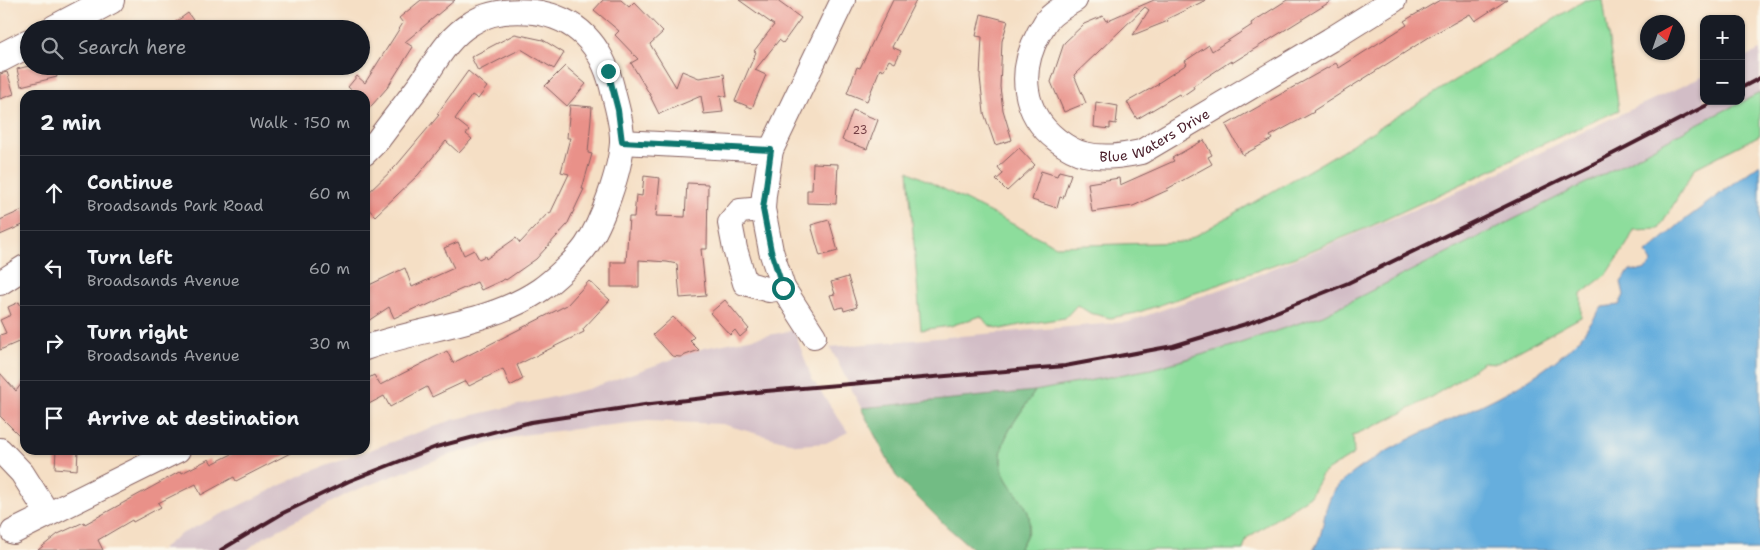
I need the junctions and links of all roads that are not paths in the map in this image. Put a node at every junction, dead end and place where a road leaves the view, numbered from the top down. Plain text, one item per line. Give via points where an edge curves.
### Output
1 (110, 0) edge
2 (1075, 0) edge
3 (1394, 0) edge
4 (838, 2) edge
5 (72, 20) edge
6 (20, 48) edge
7 (0, 58) edge
8 (622, 142) junction
9 (370, 148) edge
10 (771, 150) junction
11 (763, 209) junction
12 (20, 271) edge
13 (0, 283) edge
14 (783, 288) junction
15 (814, 336) dead end
16 (370, 347) edge
17 (0, 450) edge
18 (168, 455) edge
19 (48, 514) junction
20 (13, 532) dead end

1 - 5 main road
2 - 3 street, Blue Waters Drive via 1047,20 1032,47 1026,69 1027,94 1034,113 1047,132 1067,147 1083,154 1117,157 1141,152
4 - 10 street
6 - 7 main road
8 - 9 street via 618,110 601,55 582,32 561,18 522,11 490,14 471,23 448,43
8 - 10 street
8 - 16 street via 612,188 586,246 540,290 518,303 483,316
10 - 11 street
11 - 14 street via 771,251
11 - 14 street via 740,211 730,223 735,249 745,284 769,290
12 - 13 street
14 - 15 street
17 - 19 street via 22,473
18 - 19 street
19 - 20 street

